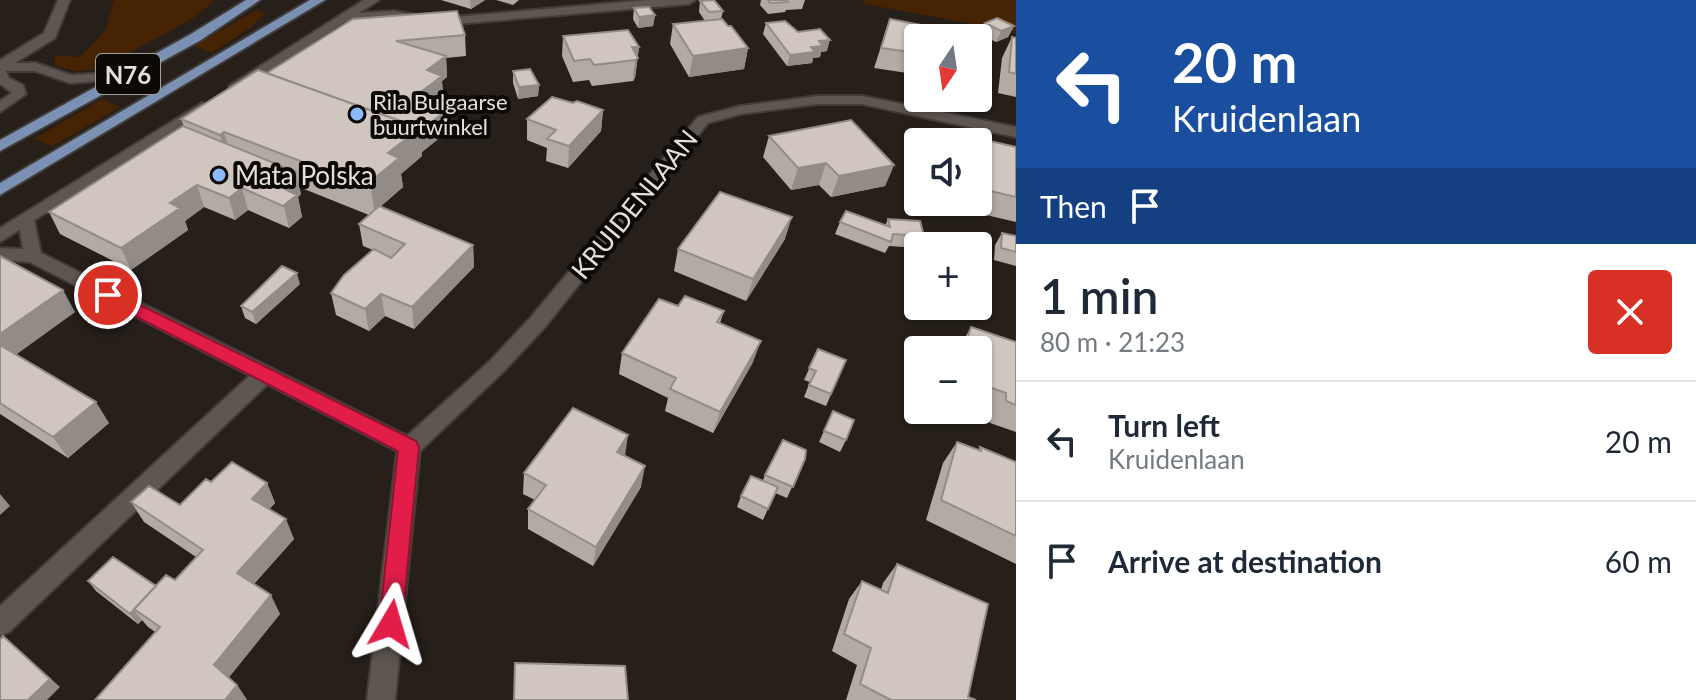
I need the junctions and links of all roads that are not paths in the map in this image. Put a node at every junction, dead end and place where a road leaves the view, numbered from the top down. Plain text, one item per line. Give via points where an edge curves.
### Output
1 (64, 0) edge
2 (254, 0) edge
3 (319, 0) edge
4 (373, 0) edge
5 (380, 0) edge
6 (689, 0) edge
7 (394, 15) junction
8 (343, 18) junction
9 (0, 68) edge
10 (124, 76) junction
11 (0, 108) edge
12 (1016, 132) edge
13 (0, 146) edge
14 (0, 190) edge
15 (27, 219) junction
16 (0, 236) edge
17 (0, 254) edge
18 (33, 256) junction
19 (265, 374) junction
20 (409, 447) junction
21 (0, 623) edge
22 (381, 700) edge

1 - 9 street via 50,35
2 - 10 main road, N76
3 - 14 main road, N76
4 - 8 street
5 - 7 street
6 - 7 street via 453,21
7 - 8 street
8 - 15 street
9 - 10 street via 36,67 70,79
9 - 11 street via 3,80 19,94
10 - 13 main road, N76
12 - 20 street, KRUIDENLAAN via 862,100 818,100 703,120 538,322
15 - 16 street
15 - 18 street
17 - 18 street
18 - 19 street
19 - 20 street
19 - 21 street
20 - 22 street

